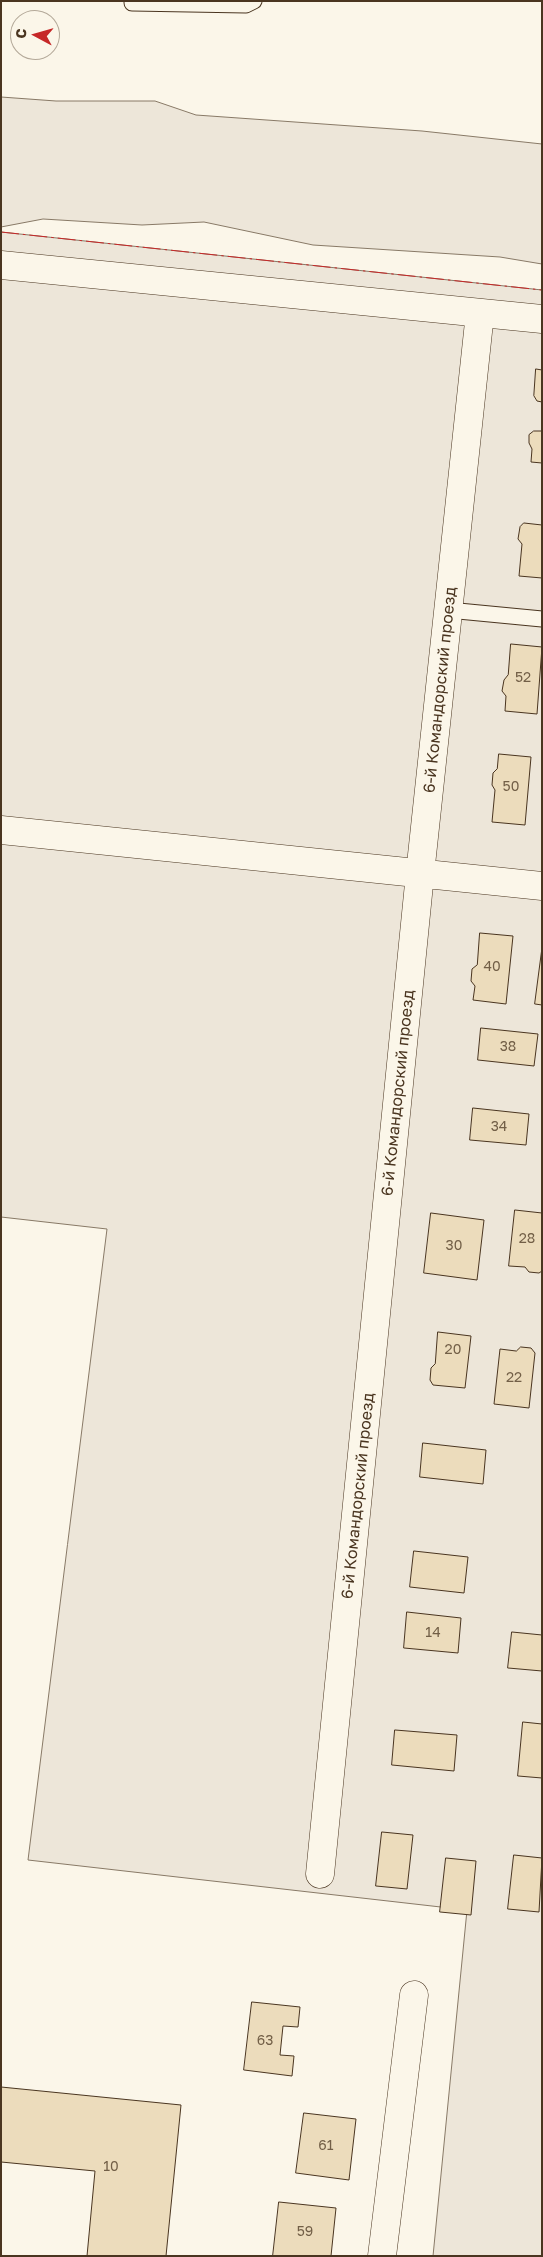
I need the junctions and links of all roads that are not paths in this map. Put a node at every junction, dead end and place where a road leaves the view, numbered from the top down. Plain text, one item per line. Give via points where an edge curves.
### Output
1 (254, 1) edge
2 (132, 3) dead end
3 (1, 265) edge
4 (480, 312) junction
5 (542, 319) edge
6 (448, 610) junction
7 (542, 619) edge
8 (1, 830) edge
9 (420, 874) junction
10 (542, 886) edge
11 (320, 1874) dead end
12 (414, 1995) dead end
13 (382, 2256) edge

1 - 2 lane via 246,5
3 - 4 street
4 - 5 street
4 - 6 street, 6-й Командорский проезд
6 - 7 lane
6 - 9 street, 6-й Командорский проезд
8 - 9 street
9 - 10 street
9 - 11 street, 6-й Командорский проезд
12 - 13 street

